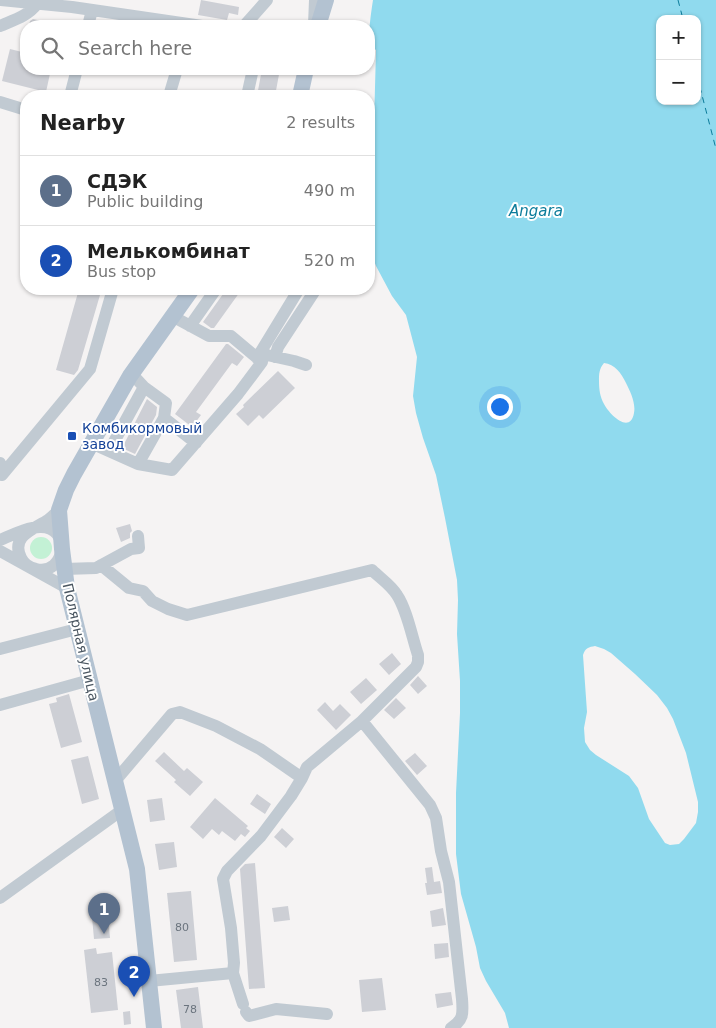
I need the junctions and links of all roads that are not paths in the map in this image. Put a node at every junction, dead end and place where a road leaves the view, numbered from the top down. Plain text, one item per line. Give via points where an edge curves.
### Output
1 (1, 0) edge
2 (267, 0) edge
3 (316, 0) edge
4 (326, 0) edge
5 (37, 4) junction
6 (73, 4) edge
7 (92, 10) junction
8 (90, 20) edge
9 (156, 20) edge
10 (249, 20) edge
11 (316, 20) edge
12 (318, 20) edge
13 (0, 26) edge
14 (75, 75) edge
15 (175, 75) edge
16 (251, 75) edge
17 (305, 75) edge
18 (72, 90) edge
19 (171, 90) edge
20 (248, 90) edge
21 (301, 90) edge
22 (0, 102) edge
23 (20, 108) edge
24 (111, 295) edge
25 (188, 295) edge
26 (212, 295) edge
27 (295, 295) edge
28 (312, 295) edge
29 (172, 316) junction
30 (190, 326) junction
31 (258, 356) junction
32 (274, 356) junction
33 (306, 365) dead end
34 (131, 373) junction
35 (144, 387) junction
36 (164, 418) junction
37 (91, 443) junction
38 (196, 443) junction
39 (109, 451) junction
40 (0, 463) edge
41 (138, 464) junction
42 (59, 510) junction
43 (32, 528) junction
44 (138, 536) dead end
45 (0, 540) edge
46 (62, 550) junction
47 (0, 551) edge
48 (28, 566) junction
49 (101, 566) junction
50 (64, 569) junction
51 (67, 588) junction
52 (77, 629) junction
53 (0, 649) edge
54 (90, 680) junction
55 (0, 705) edge
56 (362, 721) junction
57 (302, 778) junction
58 (115, 781) junction
59 (122, 810) junction
60 (0, 898) edge
61 (233, 973) junction
62 (149, 981) junction
63 (327, 1014) dead end
64 (245, 1015) edge
65 (154, 1028) edge
66 (451, 1028) edge

1 - 5 street
2 - 10 street
3 - 11 street
4 - 12 main road
5 - 6 street
5 - 13 street via 22,17
6 - 7 street
7 - 8 street
7 - 9 street
14 - 18 street
15 - 19 street
16 - 20 street
17 - 21 main road
22 - 23 street
24 - 40 street via 90,369 2,475
25 - 29 main road, Полярная улица
26 - 30 street
27 - 31 street
28 - 32 street
29 - 30 street
29 - 34 main road, Полярная улица
30 - 31 street via 209,336 230,336
31 - 32 street
31 - 38 street via 262,362
32 - 33 street
34 - 35 street
34 - 37 main road, Полярная улица
35 - 36 street via 166,403
35 - 39 street
36 - 38 street
36 - 41 street
37 - 39 street
37 - 42 main road, Полярная улица
38 - 41 street via 172,470
39 - 41 street
42 - 43 street
42 - 46 main road, Полярная улица
43 - 45 street
43 - 46 street via 52,530 61,540
43 - 48 street via 22,537 19,550
44 - 49 street via 139,548 131,549
46 - 48 street via 59,560 48,568 41,570
46 - 50 main road, Полярная улица
47 - 48 street
48 - 51 street
49 - 50 street
49 - 56 street via 129,588 143,591 152,601 187,615 372,570 386,582 402,605 418,662 416,668
50 - 51 main road, Полярная улица
51 - 52 main road, Полярная улица
52 - 53 street
52 - 54 main road, Полярная улица
54 - 55 street
54 - 58 main road, Полярная улица
56 - 57 street via 307,767
56 - 66 street via 430,805 436,818 449,882 462,999 460,1022
57 - 58 street via 251,744 180,712 172,714
57 - 61 street via 261,836 223,879 232,937
58 - 59 main road, Полярная улица
59 - 60 street
59 - 62 main road, Полярная улица via 137,869
61 - 62 street
61 - 64 street
62 - 65 main road, Полярная улица
63 - 64 street via 276,1009

